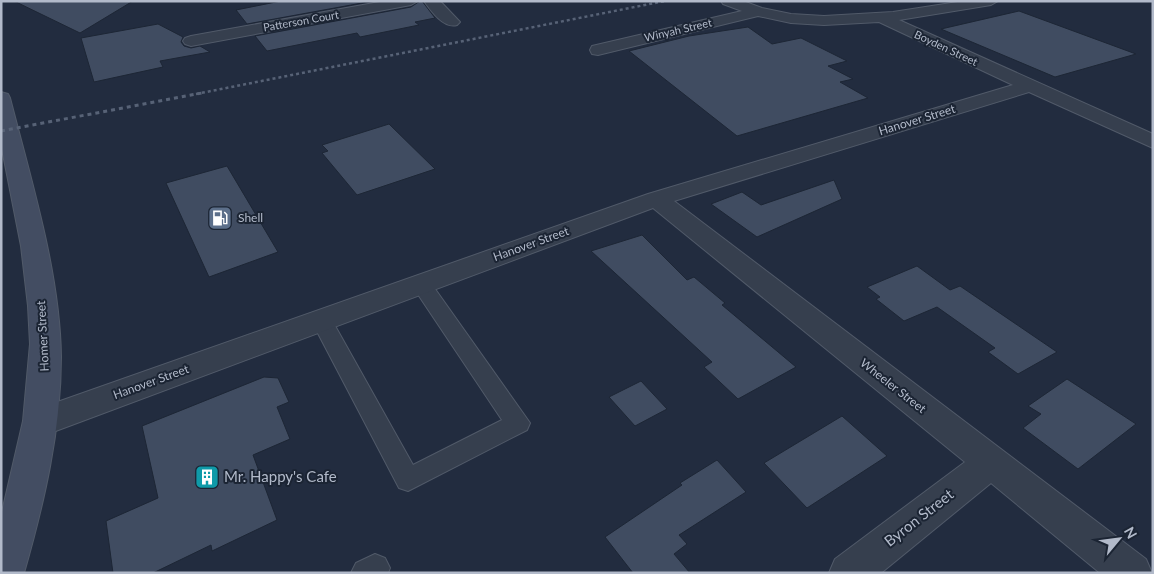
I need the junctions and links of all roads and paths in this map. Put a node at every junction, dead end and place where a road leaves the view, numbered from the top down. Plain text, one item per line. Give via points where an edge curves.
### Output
1 (412, 1) edge
2 (431, 1) edge
3 (728, 1) edge
4 (991, 1) edge
5 (757, 12) junction
6 (884, 19) junction
7 (452, 22) dead end
8 (191, 41) dead end
9 (598, 50) dead end
10 (1029, 86) junction
11 (1, 98) edge
12 (1153, 142) edge
13 (10, 171) edge
14 (656, 199) junction
15 (421, 284) junction
16 (322, 320) junction
17 (40, 422) junction
18 (990, 463) junction
19 (4, 573) edge
20 (849, 573) edge
21 (1132, 573) edge

1 - 8 street, Patterson Court
2 - 7 street
3 - 5 street, Boyden Street
4 - 6 street
5 - 6 street, Boyden Street via 856,21
5 - 9 street, Winyah Street
6 - 10 street, Boyden Street
10 - 12 street, Boyden Street
10 - 14 street, Hanover Street
11 - 13 main road, Homer Street
13 - 17 main road, Homer Street via 24,193 42,301 45,369
14 - 15 street, Hanover Street
14 - 18 street, Wheeler Street
15 - 16 street, Hanover Street
15 - 16 lane via 518,423 408,480
16 - 17 street, Hanover Street
17 - 19 main road, Homer Street via 30,478
18 - 20 street, Byron Street
18 - 21 street, Wheeler Street

